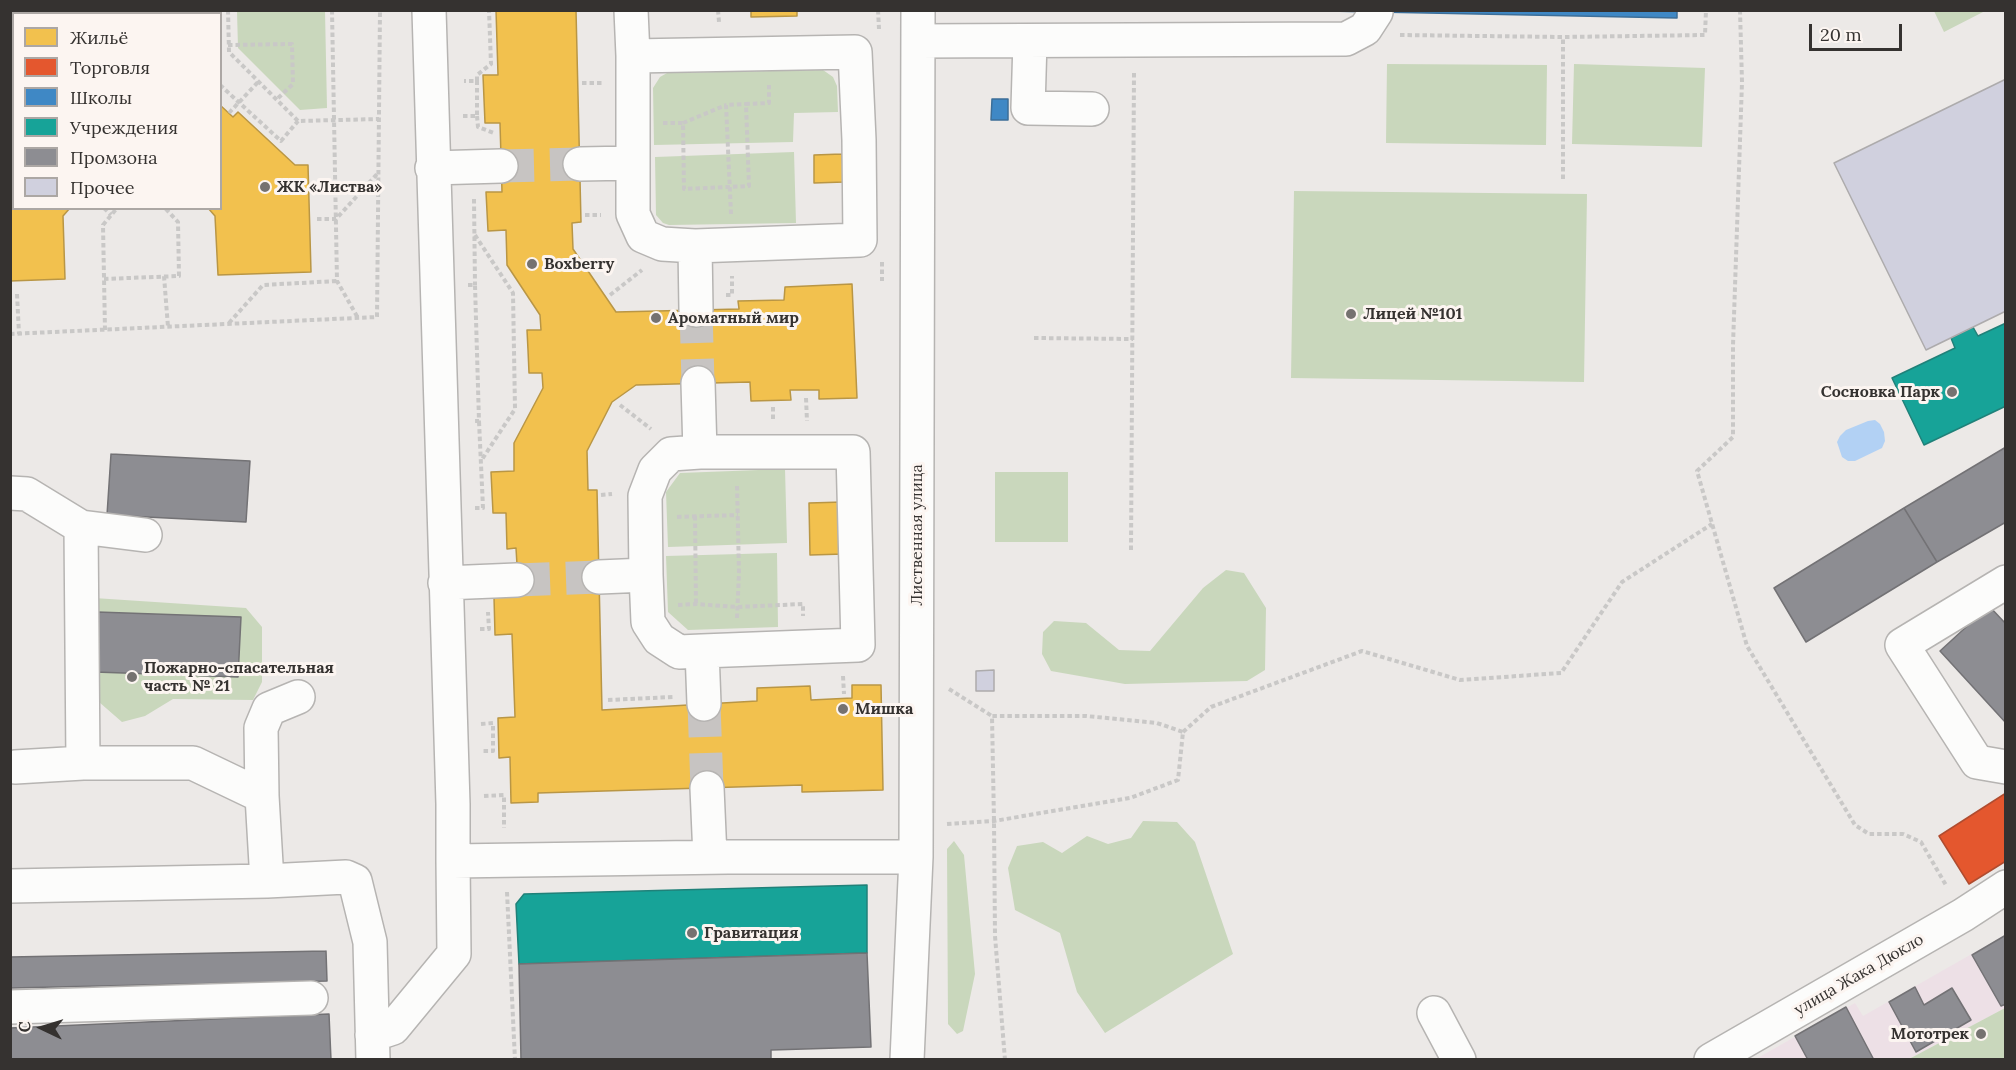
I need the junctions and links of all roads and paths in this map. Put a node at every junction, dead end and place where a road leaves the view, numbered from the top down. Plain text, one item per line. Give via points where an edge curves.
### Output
1 (228, 10) edge
2 (332, 10) edge
3 (380, 10) edge
4 (429, 10) edge
5 (489, 10) edge
6 (631, 10) edge
7 (1706, 10) edge
8 (1740, 10) edge
9 (1371, 21) joint
10 (918, 26) edge
11 (222, 37) edge
12 (228, 37) junction
13 (1563, 37) junction
14 (1134, 39) junction
15 (1030, 41) junction
16 (228, 45) junction
17 (769, 54) junction
18 (633, 56) junction
19 (453, 81) dead end
20 (477, 81) junction
21 (258, 82) junction
22 (611, 82) dead end
23 (582, 83) dead end
24 (222, 87) edge
25 (276, 100) junction
26 (240, 103) junction
27 (746, 104) junction
28 (726, 105) junction
29 (1092, 109) dead end
30 (230, 113) dead end
31 (454, 117) dead end
32 (379, 118) junction
33 (335, 119) junction
34 (298, 121) junction
35 (683, 123) junction
36 (632, 124) junction
37 (632, 163) junction
38 (580, 164) tunnel mouth
39 (501, 166) tunnel mouth
40 (432, 168) junction
41 (378, 173) junction
42 (1563, 179) dead end
43 (730, 187) junction
44 (473, 189) dead end
45 (106, 210) edge
46 (115, 210) edge
47 (167, 210) edge
48 (111, 215) junction
49 (317, 219) dead end
50 (336, 219) junction
51 (475, 235) junction
52 (732, 245) junction
53 (695, 246) junction
54 (649, 264) dead end
55 (164, 276) junction
56 (104, 279) junction
57 (337, 281) junction
58 (475, 285) dead end
59 (17, 294) dead end
60 (609, 295) dead end
61 (696, 310) tunnel mouth
62 (358, 318) junction
63 (229, 324) junction
64 (168, 327) junction
65 (105, 330) junction
66 (10, 334) edge
67 (19, 334) junction
68 (1034, 339) dead end
69 (1133, 339) junction
70 (698, 383) tunnel mouth
71 (806, 398) dead end
72 (620, 405) dead end
73 (479, 421) dead end
74 (807, 428) dead end
75 (653, 430) dead end
76 (700, 452) junction
77 (737, 452) junction
78 (481, 461) junction
79 (10, 494) edge
80 (472, 508) dead end
81 (695, 516) dead end
82 (1712, 524) junction
83 (81, 527) junction
84 (145, 535) dead end
85 (1131, 550) dead end
86 (599, 577) tunnel mouth
87 (517, 580) tunnel mouth
88 (2006, 582) edge
89 (445, 583) junction
90 (647, 591) junction
91 (696, 604) junction
92 (737, 607) junction
93 (488, 609) dead end
94 (472, 629) dead end
95 (804, 647) junction
96 (737, 649) junction
97 (702, 651) junction
98 (947, 687) dead end
99 (298, 697) dead end
100 (608, 700) dead end
101 (704, 700) joint
102 (992, 716) junction
103 (1183, 732) junction
104 (83, 763) junction
105 (15, 767) dead end
106 (2006, 767) edge
107 (707, 788) tunnel mouth
108 (262, 796) junction
109 (477, 796) dead end
110 (994, 821) junction
111 (937, 825) dead end
112 (710, 857) junction
113 (916, 857) junction
114 (504, 860) junction
115 (453, 861) junction
116 (267, 881) junction
117 (10, 886) edge
118 (2006, 887) edge
119 (1963, 915) junction
120 (311, 998) dead end
121 (10, 1007) edge
122 (1434, 1013) dead end
123 (372, 1047) edge
124 (515, 1059) edge
125 (907, 1059) edge
126 (1005, 1059) edge
127 (1459, 1059) edge
128 (1711, 1059) edge

1 - 12 path
2 - 33 path
3 - 32 path
4 - 40 street
5 - 20 path via 491,64 477,75
6 - 18 street
7 - 13 path via 1705,35
8 - 82 path via 1742,82 1733,437 1697,471
9 - 13 path via 1387,34
9 - 14 street via 1346,39
10 - 15 street
10 - 113 street, Лиственная улица
11 - 12 path
12 - 16 path
13 - 42 path
14 - 15 street
14 - 69 path
15 - 29 street via 1028,108
16 - 21 path via 228,52
16 - 25 path via 292,44 293,84
17 - 18 street
17 - 27 path via 769,103
17 - 52 street via 855,52 860,240
18 - 36 street
19 - 20 path
20 - 31 path via 477,116
21 - 25 path
21 - 26 path
22 - 23 path
24 - 26 path
25 - 34 path
26 - 30 path
26 - 34 path via 281,141
27 - 28 path
27 - 43 path via 750,186
28 - 35 path
28 - 43 path
32 - 33 path
32 - 41 path
33 - 34 path
33 - 50 path
35 - 36 path
35 - 43 path via 684,189
36 - 37 street
37 - 38 street
37 - 53 street via 633,214 643,236 662,244
39 - 40 street
40 - 89 street
41 - 50 path
41 - 62 path via 377,317
43 - 52 path
44 - 51 path
45 - 48 path
46 - 48 path
47 - 55 path via 178,222 178,276
48 - 56 path via 103,225
49 - 50 path
50 - 57 path
51 - 58 path
51 - 78 path via 513,293 515,409
52 - 53 street
53 - 61 street
54 - 60 path
55 - 56 path
55 - 64 path
56 - 65 path
57 - 62 path
57 - 63 path via 263,285
59 - 67 path
62 - 63 path
63 - 64 path
64 - 65 path
65 - 67 path
66 - 67 path
68 - 69 path
69 - 85 path
70 - 76 street
71 - 74 path
72 - 75 path
73 - 78 path
76 - 77 street
76 - 90 street via 671,454 655,470 645,496
77 - 92 path
77 - 95 street via 853,452 858,645
78 - 80 path via 483,508
79 - 83 street via 27,494
81 - 91 path
82 - 103 path via 1622,582 1561,673 1460,680 1362,651 1211,707
82 - 119 path via 1747,646 1855,825 1869,834 1903,834 1921,842
83 - 84 street
83 - 104 street
86 - 90 street
87 - 89 street
88 - 106 street via 1902,645 1977,762
89 - 115 street
90 - 91 path
90 - 97 street via 648,622 660,639 679,652
91 - 92 path
92 - 95 path via 803,604
92 - 96 path
93 - 94 path via 489,629
95 - 96 street
96 - 97 street
97 - 101 street
98 - 102 path
99 - 108 street via 268,709 261,728
100 - 101 path
102 - 103 path via 1086,716 1157,723
102 - 110 path
103 - 110 path via 1178,780 1130,798
104 - 105 street
104 - 108 street via 193,763
107 - 112 street
108 - 116 street
109 - 114 path via 504,795
110 - 111 path
110 - 126 path via 995,936
112 - 113 street
112 - 114 street
113 - 125 street, Лиственная улица
114 - 115 street
114 - 124 path
115 - 123 street via 454,954 393,1028
116 - 117 street
116 - 123 street via 346,877 355,881 370,942
118 - 119 street, улица Жака Дюкло
119 - 128 street, улица Жака Дюкло
120 - 121 street
122 - 127 street

